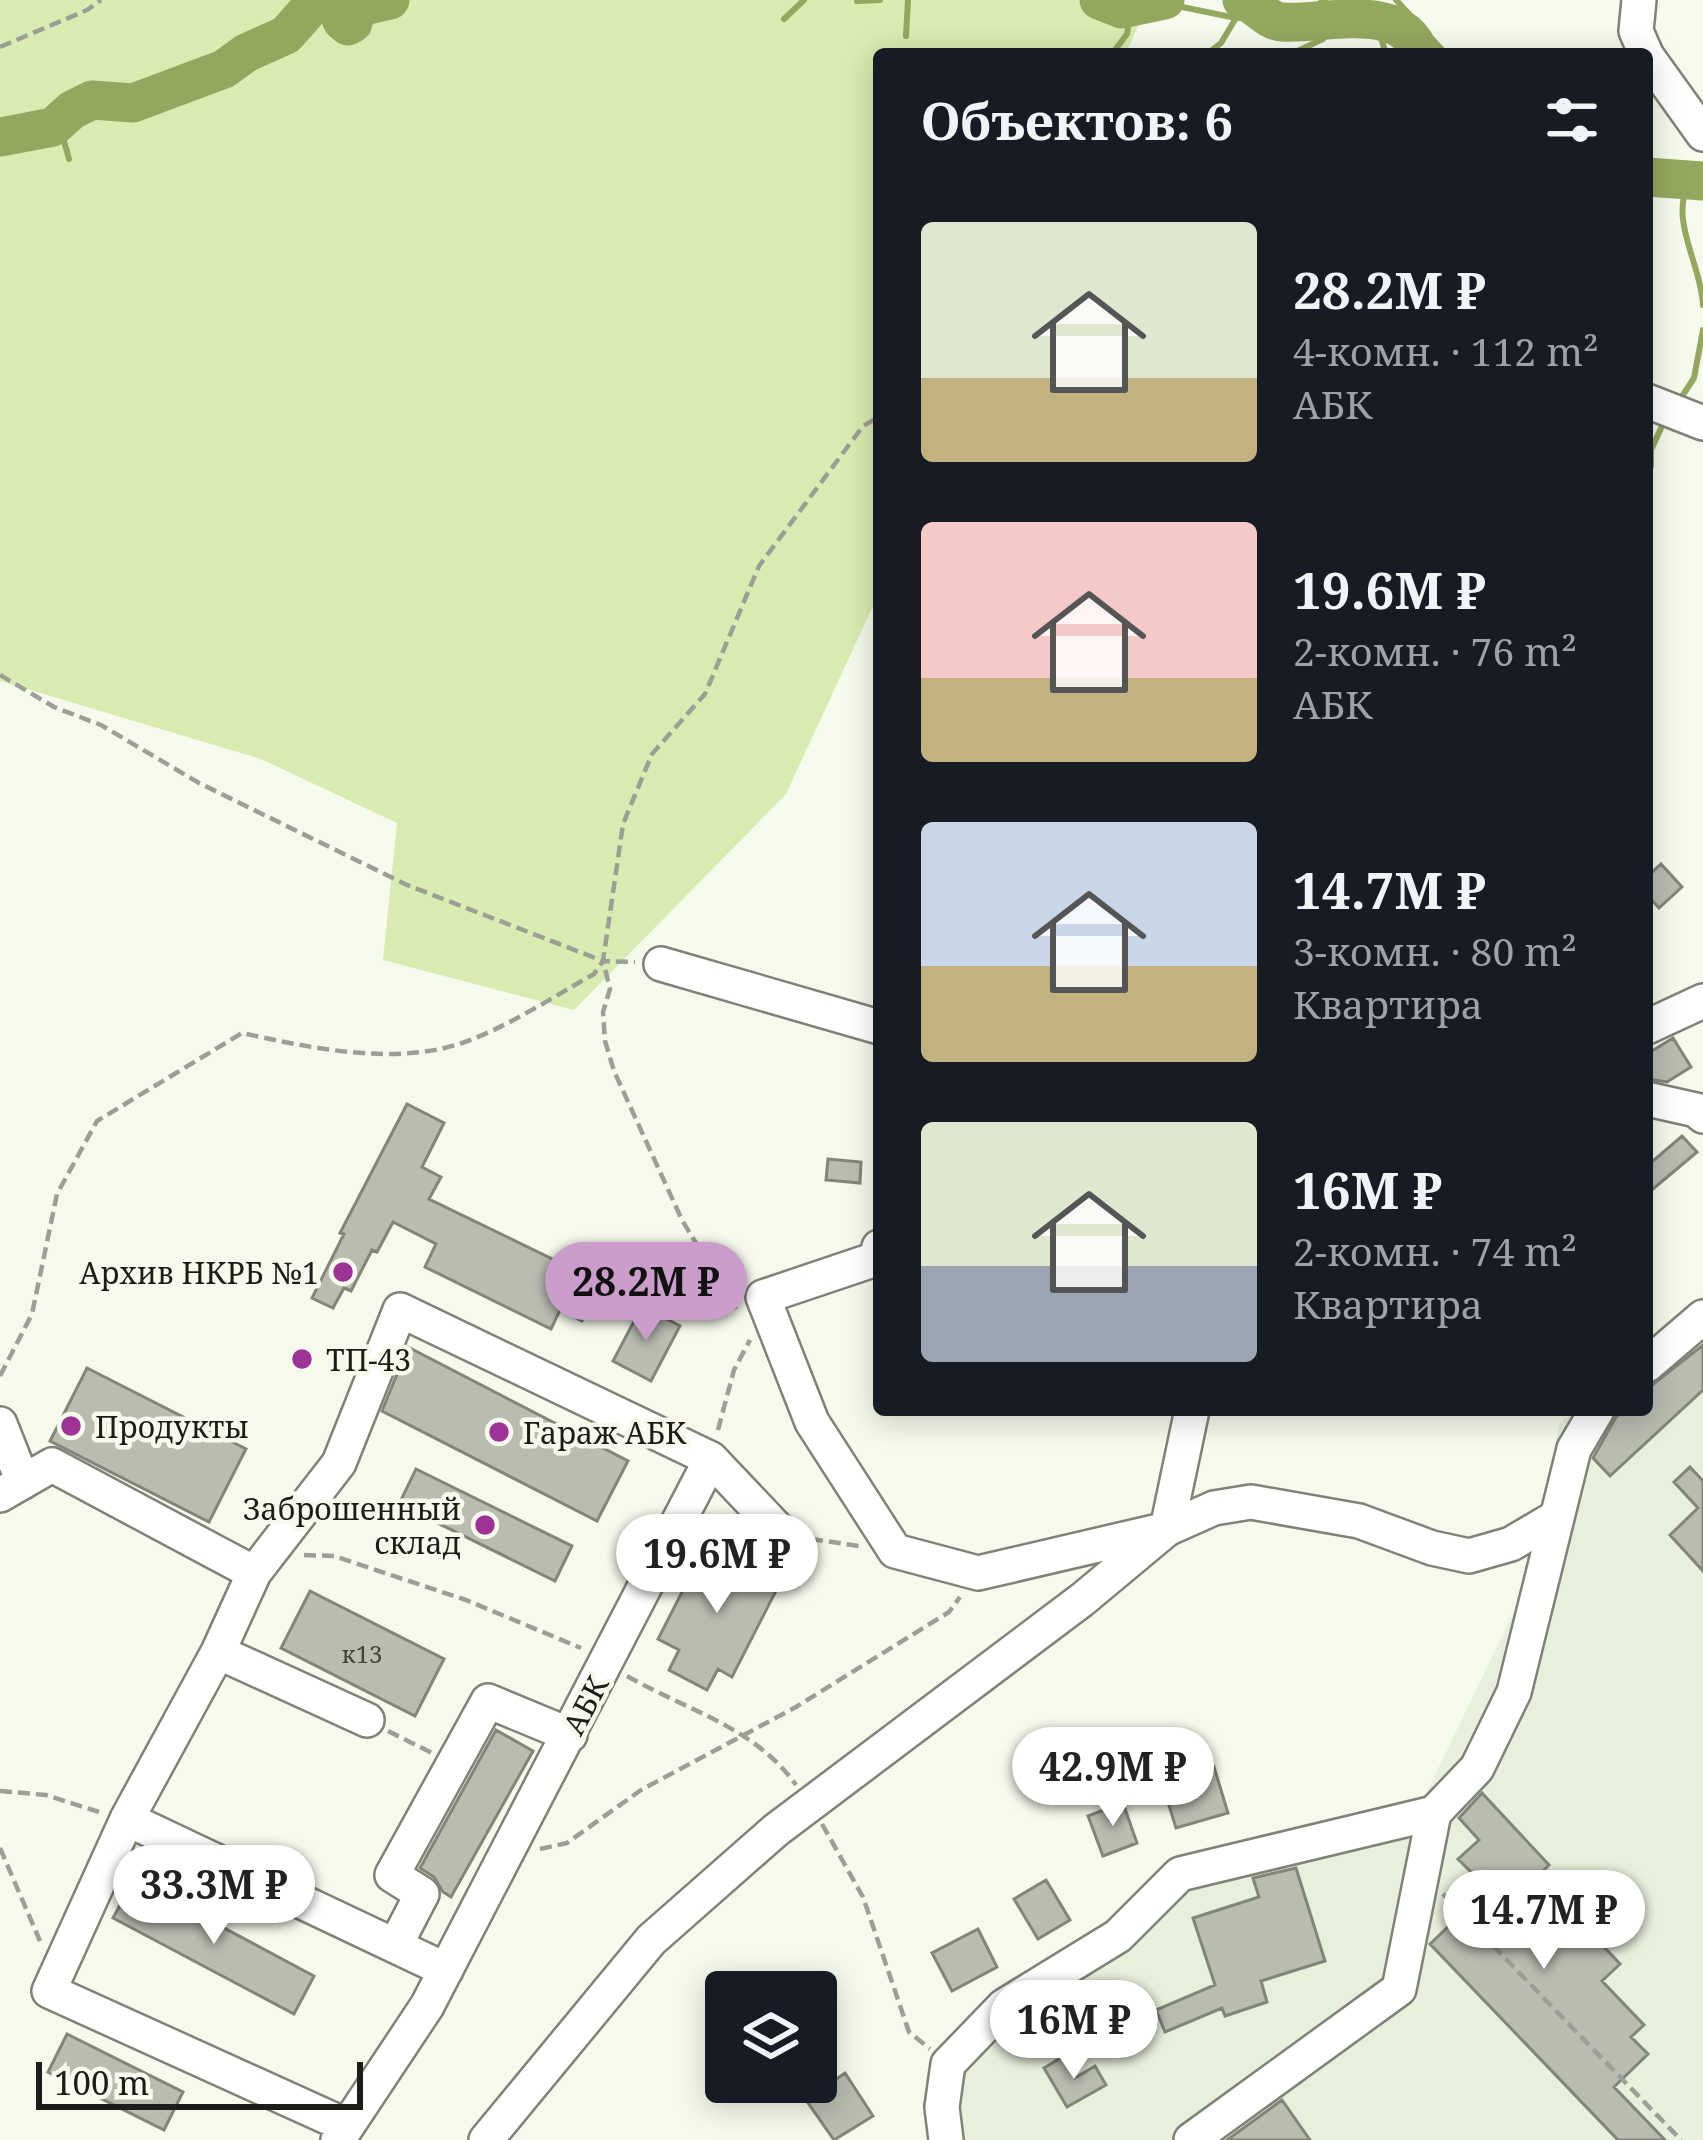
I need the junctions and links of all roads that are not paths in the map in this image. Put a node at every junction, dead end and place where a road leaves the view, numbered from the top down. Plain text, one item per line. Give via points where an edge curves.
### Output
1 (1653, 53) edge
2 (1703, 134) edge
3 (1653, 403) edge
4 (1703, 423) edge
5 (661, 964) road end
6 (1703, 1001) edge
7 (1653, 1024) edge
8 (873, 1026) edge
9 (1653, 1100) edge
10 (1703, 1116) edge
11 (873, 1259) edge
12 (1703, 1317) edge
13 (1653, 1360) edge
14 (1191, 1416) edge
15 (1593, 1416) edge
16 (0, 1424) edge
17 (711, 1460) junction
18 (12, 1488) edge
19 (1556, 1518) junction
20 (1167, 1529) junction
21 (783, 1535) road end
22 (261, 1564) junction
23 (218, 1652) junction
24 (367, 1720) road end
25 (569, 1735) junction
26 (1434, 1813) junction
27 (128, 1819) junction
28 (395, 1946) junction
29 (446, 1970) junction
30 (343, 2133) edge
31 (486, 2140) edge
32 (946, 2140) edge
33 (1191, 2140) edge

1 - 2 street
3 - 4 street
5 - 8 street
6 - 7 street
9 - 10 street
11 - 20 street via 763,1298 756,1318 895,1551 978,1573
12 - 13 street
14 - 20 street
15 - 19 street via 1574,1449
16 - 18 street
17 - 21 street
17 - 22 street via 400,1310 339,1463
17 - 25 street, АБК
18 - 22 street via 52,1465
19 - 20 street via 1469,1556 1359,1521 1251,1502
19 - 26 street via 1514,1692 1477,1768
20 - 31 street via 809,1805 651,1940
22 - 23 street
23 - 24 street
23 - 27 street
25 - 28 street via 488,1701 392,1875 422,1894
25 - 29 street, АБК
26 - 32 street via 1180,1874 1118,1936 1004,2006 948,2064
26 - 33 street via 1399,1989
27 - 28 street
27 - 30 street via 49,1991
28 - 29 street
29 - 30 street, АБК

